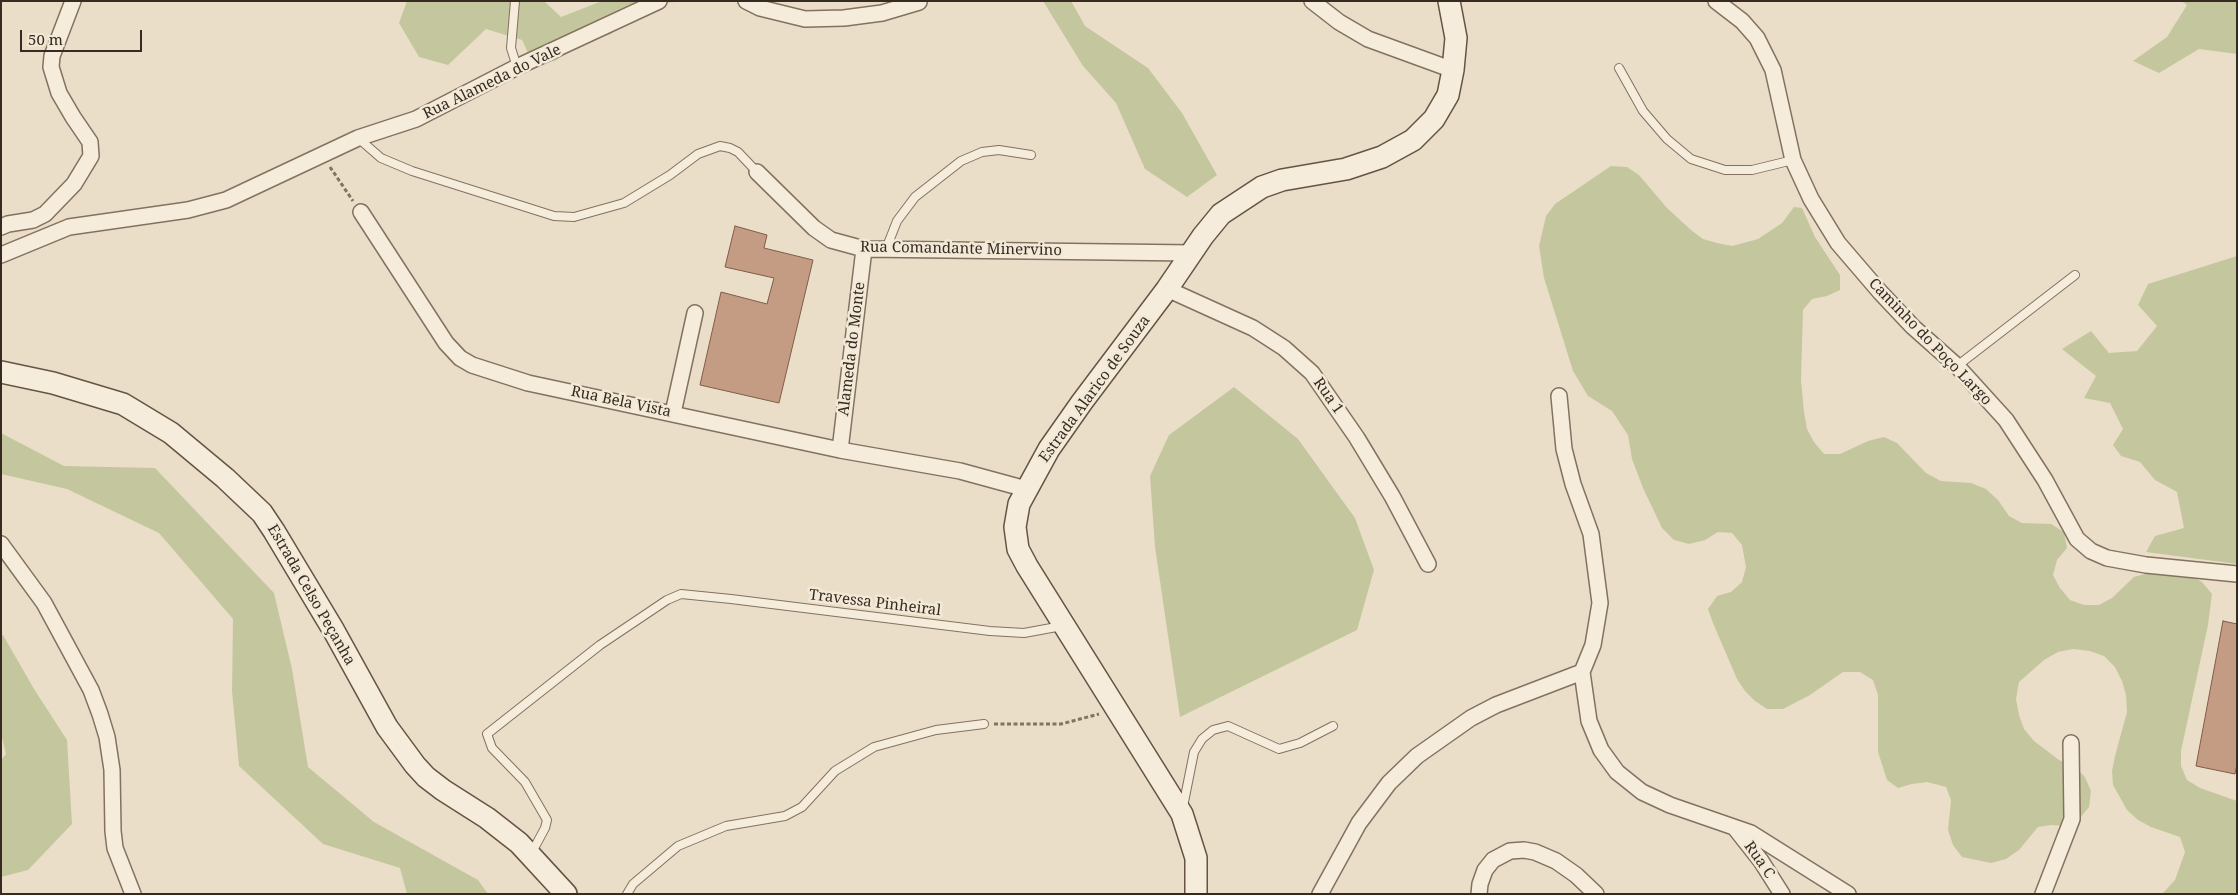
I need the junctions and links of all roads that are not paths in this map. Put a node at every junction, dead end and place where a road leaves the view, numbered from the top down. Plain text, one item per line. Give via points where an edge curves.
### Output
1 (73, 1) edge
2 (515, 1) edge
3 (659, 1) edge
4 (746, 1) edge
5 (1312, 1) edge
6 (1449, 1) edge
7 (1716, 1) edge
8 (918, 2) edge
9 (517, 67) junction
10 (1619, 68) dead end
11 (1453, 70) junction
12 (358, 138) junction
13 (1031, 155) dead end
14 (1793, 160) junction
15 (757, 172) joint
16 (361, 212) road end
17 (1, 227) edge
18 (864, 249) junction
19 (886, 249) junction
20 (1193, 253) junction
21 (1, 255) edge
22 (2075, 275) dead end
23 (1167, 289) junction
24 (695, 313) dead end
25 (1957, 366) junction
26 (1, 372) edge
27 (1559, 396) dead end
28 (673, 413) junction
29 (840, 450) junction
30 (1026, 489) junction
31 (1, 544) edge
32 (1428, 564) dead end
33 (2237, 574) edge
34 (1064, 625) junction
35 (1582, 672) junction
36 (984, 724) road end
37 (1333, 726) dead end
38 (2071, 743) dead end
39 (1182, 814) junction
40 (1734, 827) junction
41 (531, 854) junction
42 (133, 894) edge
43 (566, 894) edge
44 (627, 894) edge
45 (1196, 894) edge
46 (1320, 894) edge
47 (1479, 894) edge
48 (1596, 894) edge
49 (1782, 894) edge
50 (1848, 894) edge
51 (2043, 894) edge

1 - 17 street via 51,67 59,93 90,142 91,156 74,184 45,214
2 - 9 lane via 511,48
3 - 9 street, Rua Alameda do Vale
4 - 8 street via 760,8 804,18 844,18
5 - 11 street via 1368,39
6 - 11 main road, Estrada Alarico de Souza via 1456,38
7 - 14 street, Caminho do Poço Largo via 1742,21 1757,38 1773,70
9 - 12 street, Rua Alameda do Vale via 416,119
10 - 14 lane via 1643,111 1667,139 1691,159 1725,170 1752,170
11 - 20 main road, Estrada Alarico de Souza via 1448,94 1434,119 1413,140 1382,157 1346,169 1282,180 1262,187 1221,214
12 - 15 lane via 381,158 412,171 554,216 574,217 624,203 698,154 720,146 738,152
12 - 21 street, Rua Alameda do Vale via 226,200 188,210 69,227
13 - 19 lane via 999,150 982,152 961,161 915,197 896,221
14 - 25 street, Caminho do Poço Largo via 1838,243 1913,327
15 - 18 street, Rua Comandante Minervino via 814,228 831,240
16 - 28 street, Rua Bela Vista via 446,343 460,358 488,372 528,383
18 - 19 street, Rua Comandante Minervino
18 - 29 street, Alameda do Monte
19 - 20 street, Rua Comandante Minervino
20 - 23 main road, Estrada Alarico de Souza
22 - 25 lane
23 - 30 main road, Estrada Alarico de Souza via 1082,402
23 - 32 street, Rua 1 via 1253,328 1284,348 1312,373 1357,438
24 - 28 street
25 - 33 street, Caminho do Poço Largo via 2006,420 2045,480 2077,539 2091,551 2107,558 2146,565
26 - 41 main road, Estrada Celso Peçanha via 54,383 123,404 171,433 225,478 262,513 274,531 374,704 415,765 426,777 501,828
27 - 35 street via 1564,449 1591,534 1600,603 1593,645
28 - 29 street, Rua Bela Vista
29 - 30 street, Rua Bela Vista via 960,471
30 - 34 main road, Estrada Alarico de Souza via 1019,504 1015,527 1018,549
31 - 42 street via 44,604 91,690 107,737 112,770 113,831 119,861
34 - 39 main road, Estrada Alarico de Souza
34 - 41 lane, Travessa Pinheiral via 1024,633 990,631 682,594 646,612 486,734 492,748 525,782 547,820
35 - 40 street via 1590,722 1601,750 1617,772 1642,792
35 - 46 street via 1496,705 1471,718 1417,756 1389,783 1359,823
36 - 44 lane via 936,730 874,747 835,771 802,807 785,816 726,826 678,846 633,884
37 - 39 lane via 1300,743 1279,749 1228,726 1213,730 1194,752
38 - 51 street via 2072,819
39 - 45 main road, Estrada Alarico de Souza via 1196,858
40 - 49 street, Rua C
40 - 50 street via 1751,833
41 - 43 main road, Estrada Celso Peçanha
47 - 48 street via 1485,870 1493,860 1510,851 1524,850 1556,861

